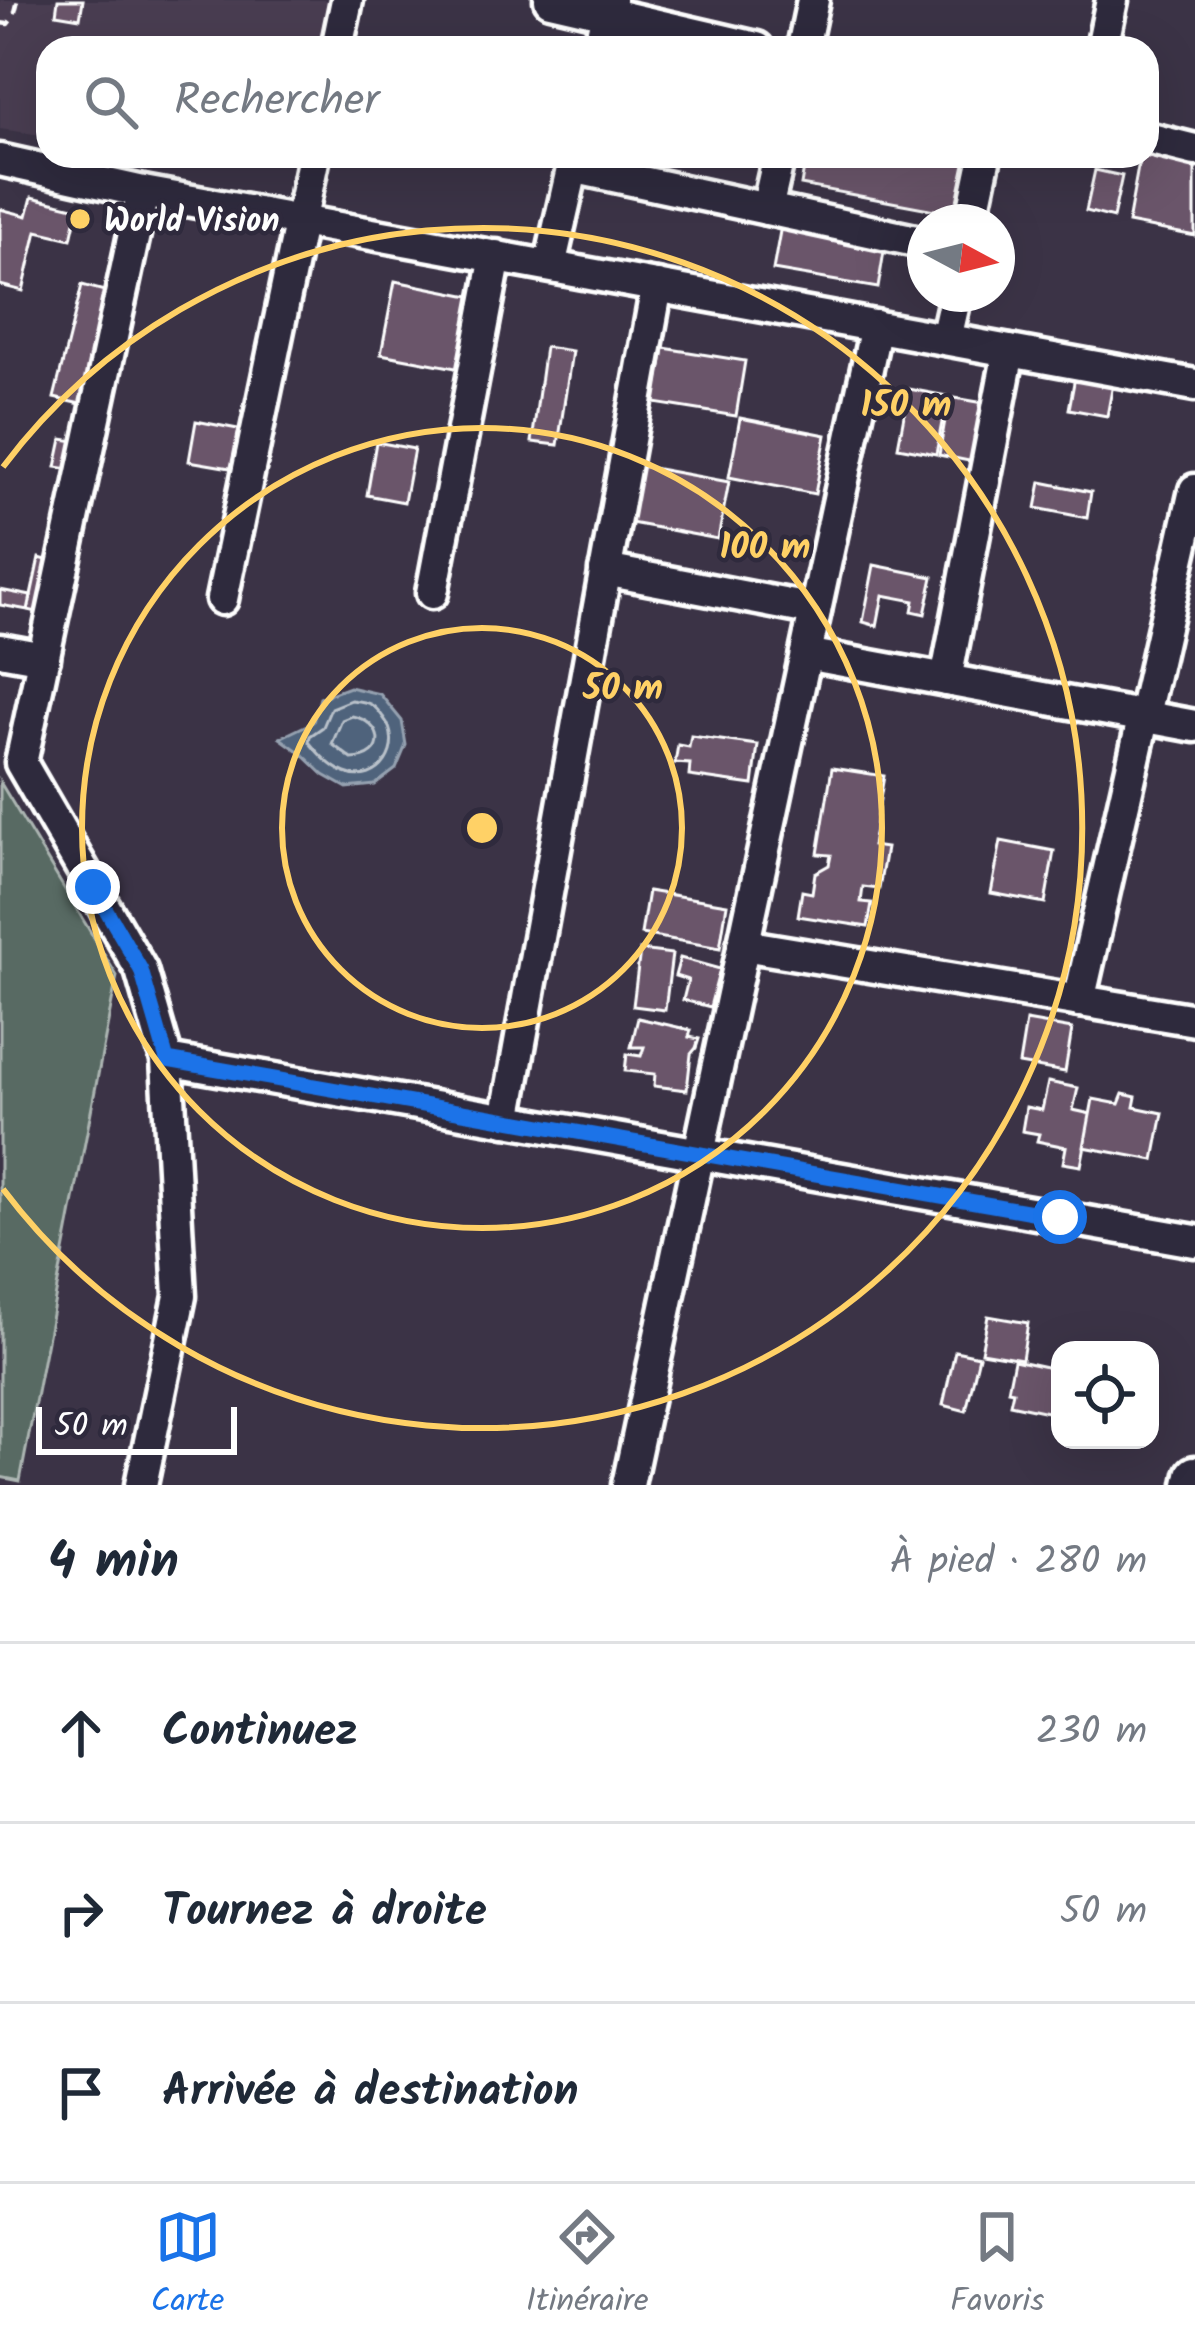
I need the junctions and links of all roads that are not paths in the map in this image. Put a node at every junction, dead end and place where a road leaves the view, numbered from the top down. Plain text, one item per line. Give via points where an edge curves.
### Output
1 (347, 0) edge
2 (550, 0) edge
3 (813, 0) edge
4 (1112, 0) edge
5 (608, 7) edge
6 (340, 36) edge
7 (713, 36) edge
8 (806, 36) edge
9 (1104, 36) edge
10 (1159, 141) edge
11 (1195, 149) edge
12 (0, 160) edge
13 (312, 168) edge
14 (572, 168) edge
15 (602, 168) edge
16 (776, 168) edge
17 (982, 168) edge
18 (143, 192) junction
19 (975, 204) edge
20 (767, 209) junction
21 (301, 220) junction
22 (907, 239) edge
23 (496, 256) junction
24 (550, 266) junction
25 (657, 286) junction
26 (952, 312) edge
27 (876, 326) junction
28 (946, 339) junction
29 (1009, 351) junction
30 (1195, 385) edge
31 (1195, 490) edge
32 (605, 570) junction
33 (432, 593) dead end
34 (223, 599) dead end
35 (815, 610) junction
36 (0, 650) edge
37 (806, 654) junction
38 (44, 658) junction
39 (946, 680) junction
40 (1144, 717) junction
41 (1195, 726) edge
42 (743, 944) junction
43 (1079, 1000) junction
44 (1195, 1020) edge
45 (167, 1060) junction
46 (506, 1120) junction
47 (698, 1154) junction
48 (1195, 1241) edge
49 (1195, 1475) edge
50 (141, 1485) edge
51 (628, 1485) edge
52 (1193, 1485) edge

1 - 6 street
2 - 5 street
3 - 8 street
4 - 9 street
5 - 7 street
10 - 11 street
12 - 18 street
13 - 21 street
14 - 24 street
15 - 20 street
16 - 20 street
17 - 19 street
18 - 21 street
18 - 38 street
20 - 22 street
21 - 23 street
21 - 34 street
23 - 24 street
23 - 33 street
24 - 25 street
25 - 27 street
25 - 32 street
26 - 28 street
27 - 28 street
27 - 35 street
28 - 29 street
29 - 30 street
29 - 39 street
31 - 40 street
32 - 35 street
32 - 46 street
35 - 37 street
36 - 38 street
37 - 39 street
37 - 42 street
38 - 45 street via 21,763 141,970
39 - 40 street
40 - 41 street
40 - 43 street
42 - 43 street
42 - 47 street
43 - 44 street
45 - 46 street
45 - 50 street via 180,1296
46 - 47 street
47 - 48 street
47 - 51 street
49 - 52 street

